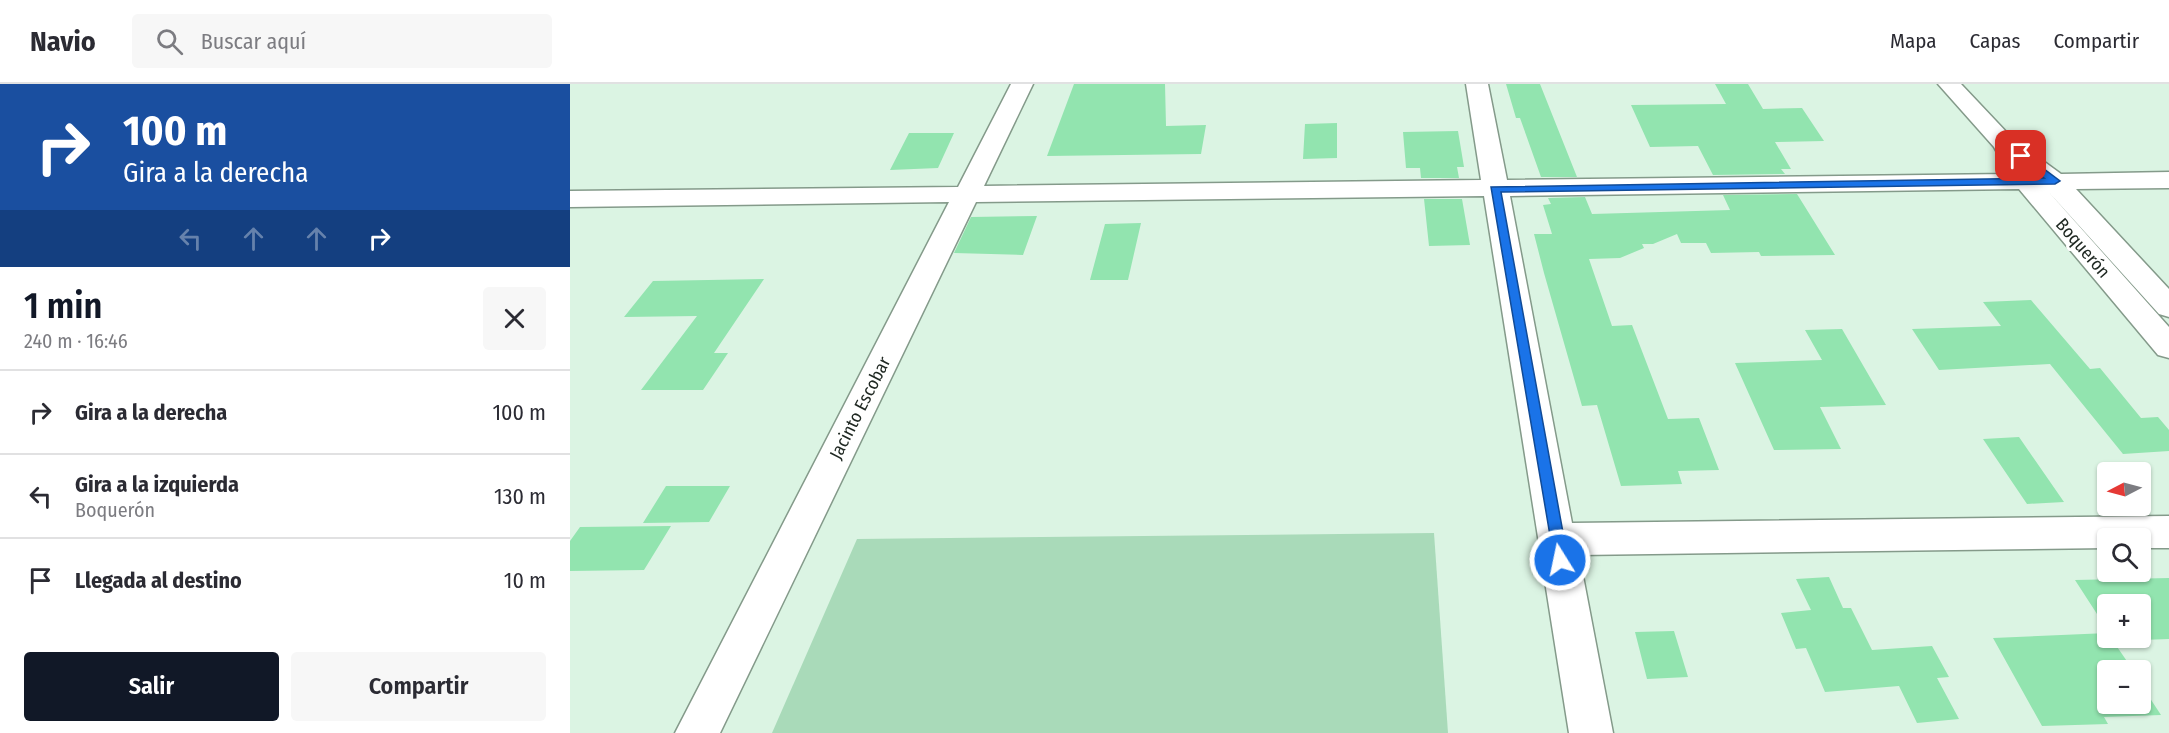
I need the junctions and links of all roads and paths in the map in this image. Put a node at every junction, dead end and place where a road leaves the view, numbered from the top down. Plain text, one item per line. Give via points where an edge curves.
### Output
1 (1022, 84) edge
2 (1477, 84) edge
3 (1949, 84) edge
4 (2004, 144) junction
5 (2169, 180) edge
6 (2025, 181) junction
7 (2055, 181) junction
8 (1495, 189) junction
9 (966, 195) junction
10 (570, 199) edge
11 (2169, 307) edge
12 (2169, 347) edge
13 (2169, 532) edge
14 (1557, 539) junction
15 (698, 733) edge
16 (1591, 733) edge

1 - 9 street, Jacinto Escobar
2 - 8 street
3 - 4 street, Boquerón
4 - 6 street, Boquerón
4 - 7 street, Boquerón
5 - 7 street
6 - 7 street
6 - 8 street
6 - 12 street, Boquerón
7 - 11 street, Boquerón
8 - 9 street
8 - 14 street
9 - 10 street
9 - 15 street, Jacinto Escobar
13 - 14 street
14 - 16 street

